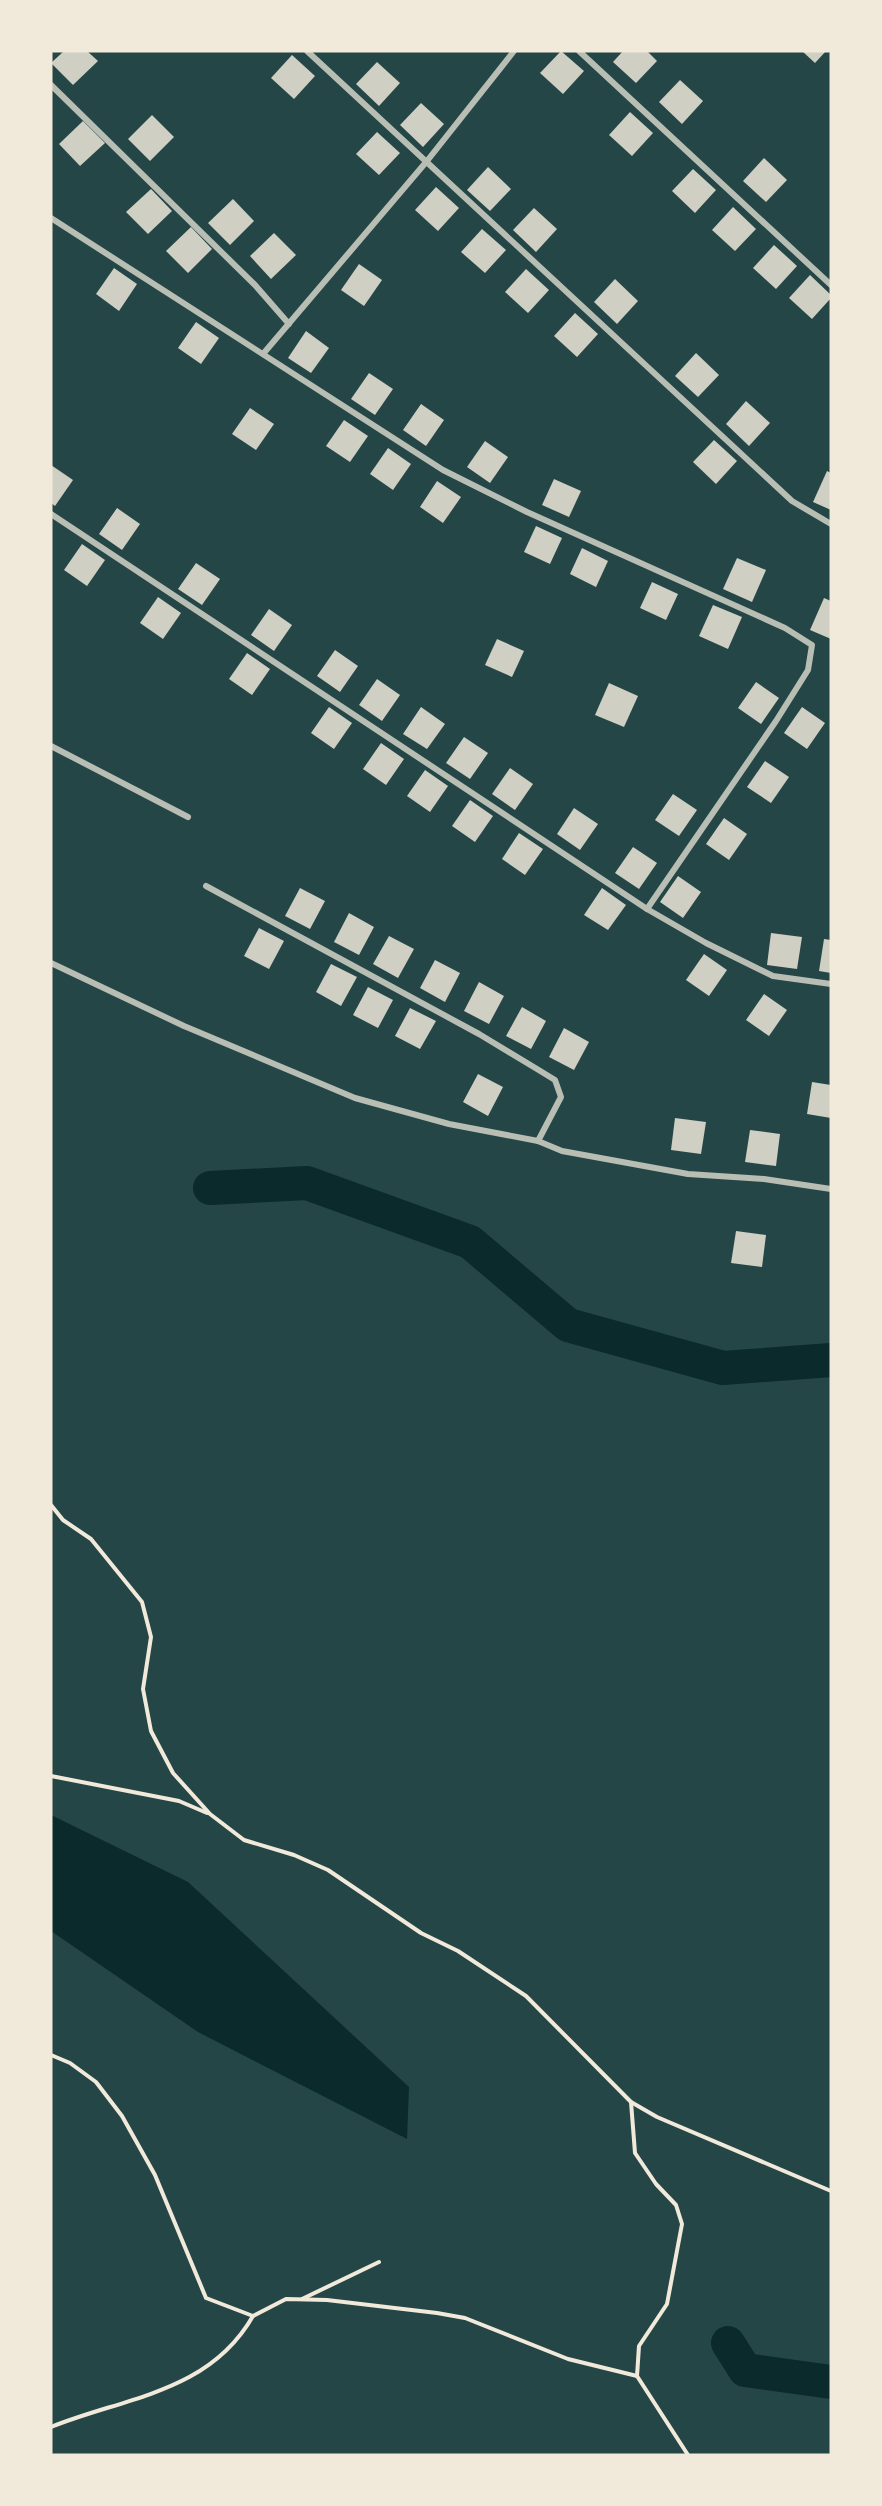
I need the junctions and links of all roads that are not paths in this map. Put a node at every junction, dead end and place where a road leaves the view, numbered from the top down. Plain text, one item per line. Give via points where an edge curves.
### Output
1 (307, 51) edge
2 (514, 51) edge
3 (579, 51) edge
4 (51, 85) edge
5 (427, 161) junction
6 (51, 218) edge
7 (831, 285) edge
8 (289, 324) junction
9 (264, 354) junction
10 (51, 514) edge
11 (831, 524) edge
12 (51, 746) edge
13 (188, 817) dead end
14 (206, 886) dead end
15 (647, 909) junction
16 (51, 963) edge
17 (831, 984) edge
18 (538, 1141) junction
19 (831, 1189) edge

1 - 5 street
2 - 5 street
3 - 7 street
4 - 8 street via 255,285
5 - 8 street
5 - 11 street via 792,501
6 - 9 street
8 - 9 street
9 - 15 street via 443,470 785,628 812,645 808,670 798,687
10 - 15 street
12 - 13 street
14 - 18 street via 479,1034 555,1080 561,1097
15 - 17 street via 773,976
16 - 18 street via 184,1026 355,1098 449,1124
18 - 19 street via 561,1151 688,1174

